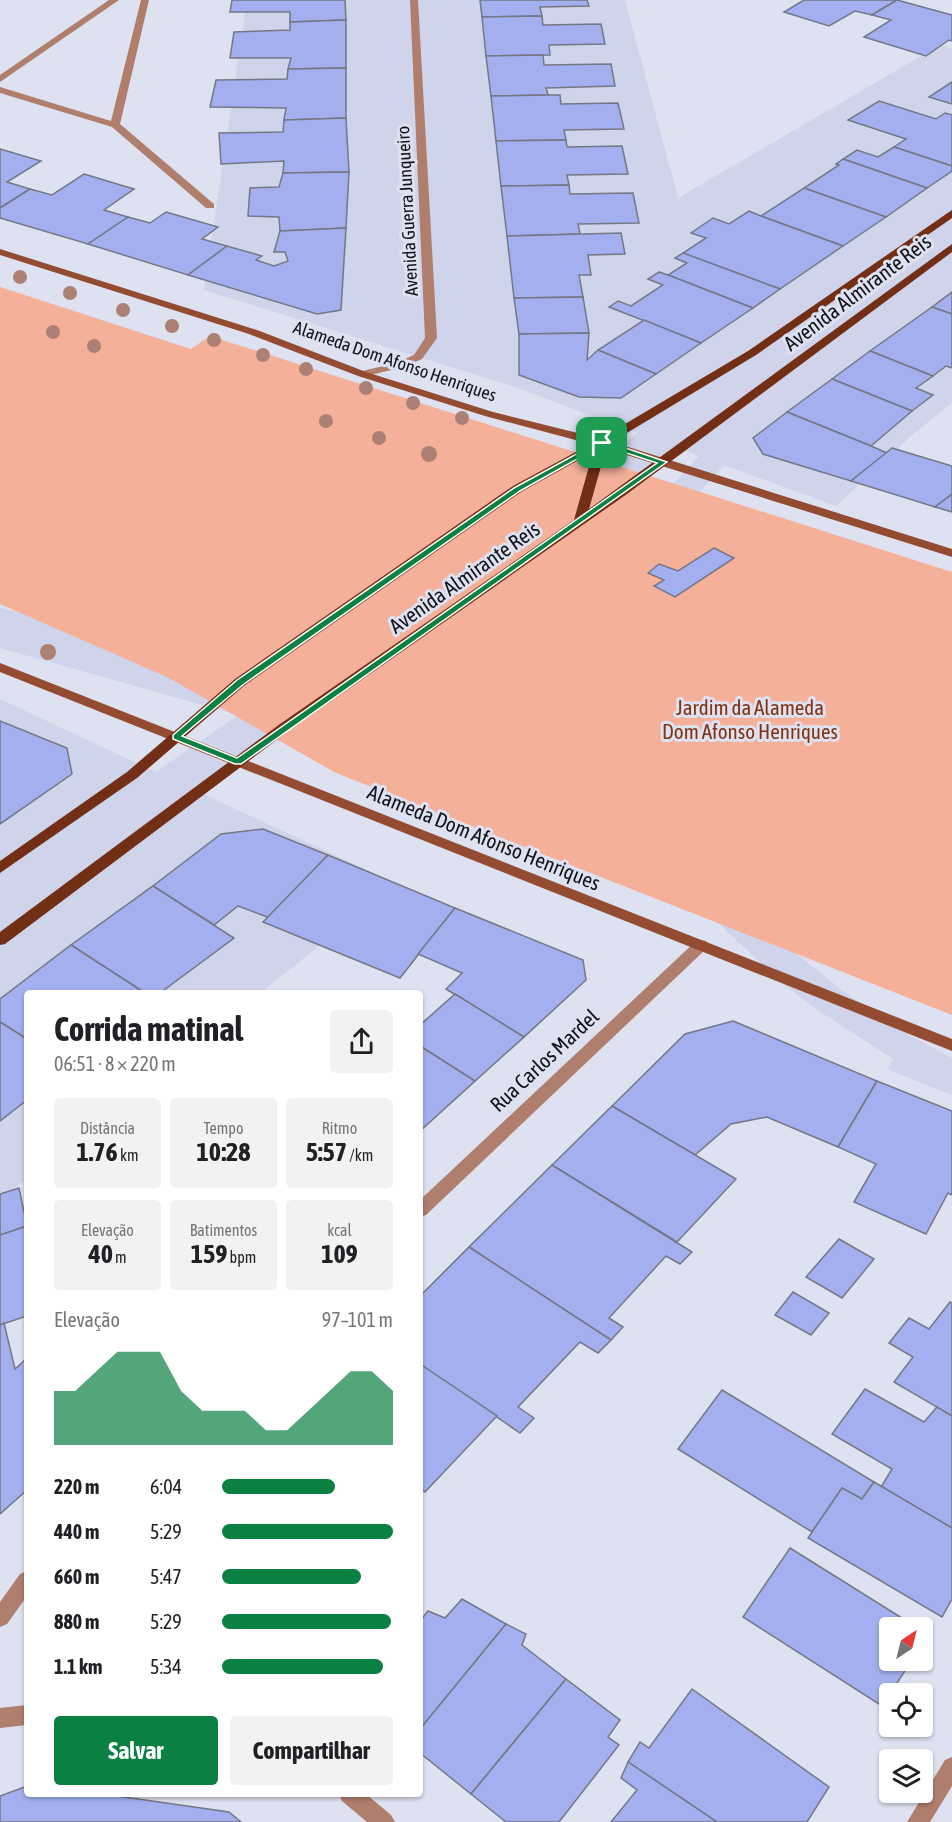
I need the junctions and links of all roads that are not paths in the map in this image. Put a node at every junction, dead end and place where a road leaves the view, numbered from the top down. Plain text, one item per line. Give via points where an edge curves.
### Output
1 (115, 0) edge
2 (145, 0) edge
3 (414, 0) edge
4 (0, 79) edge
5 (0, 90) edge
6 (115, 125) junction
7 (210, 206) dead end
8 (952, 213) edge
9 (952, 248) edge
10 (0, 252) edge
11 (362, 374) junction
12 (602, 443) junction
13 (663, 462) junction
14 (580, 520) junction
15 (952, 553) edge
16 (0, 667) edge
17 (176, 737) junction
18 (238, 762) junction
19 (0, 868) edge
20 (0, 940) edge
21 (701, 945) junction
22 (952, 1045) edge
23 (423, 1207) edge
24 (24, 1584) edge
25 (0, 1618) edge
26 (24, 1715) edge
27 (0, 1718) edge
28 (952, 1767) edge
29 (353, 1797) edge
30 (384, 1822) edge
31 (918, 1822) edge

1 - 4 street
2 - 6 street
3 - 11 street, Avenida Guerra Junqueiro via 431,338 418,357
5 - 6 street
6 - 7 street
8 - 12 main road, Avenida Almirante Reis via 752,353
9 - 13 main road, Avenida Almirante Reis
10 - 11 main road, Alameda Dom Afonso Henriques via 253,332
11 - 12 main road, Alameda Dom Afonso Henriques via 489,414
12 - 13 main road, Alameda Dom Afonso Henriques
12 - 14 main road
12 - 17 main road, Avenida Almirante Reis via 517,489 240,682
13 - 14 main road, Avenida Almirante Reis
13 - 15 main road, Alameda Dom Afonso Henriques
14 - 18 main road, Avenida Almirante Reis
16 - 17 main road, Alameda Dom Afonso Henriques
17 - 18 main road, Alameda Dom Afonso Henriques
17 - 19 main road, Avenida Almirante Reis via 132,775
18 - 20 main road, Avenida Almirante Reis
18 - 21 main road, Alameda Dom Afonso Henriques
21 - 22 main road, Alameda Dom Afonso Henriques
21 - 23 street, Rua Carlos Mardel
24 - 25 street
26 - 27 street
28 - 31 street
29 - 30 street

